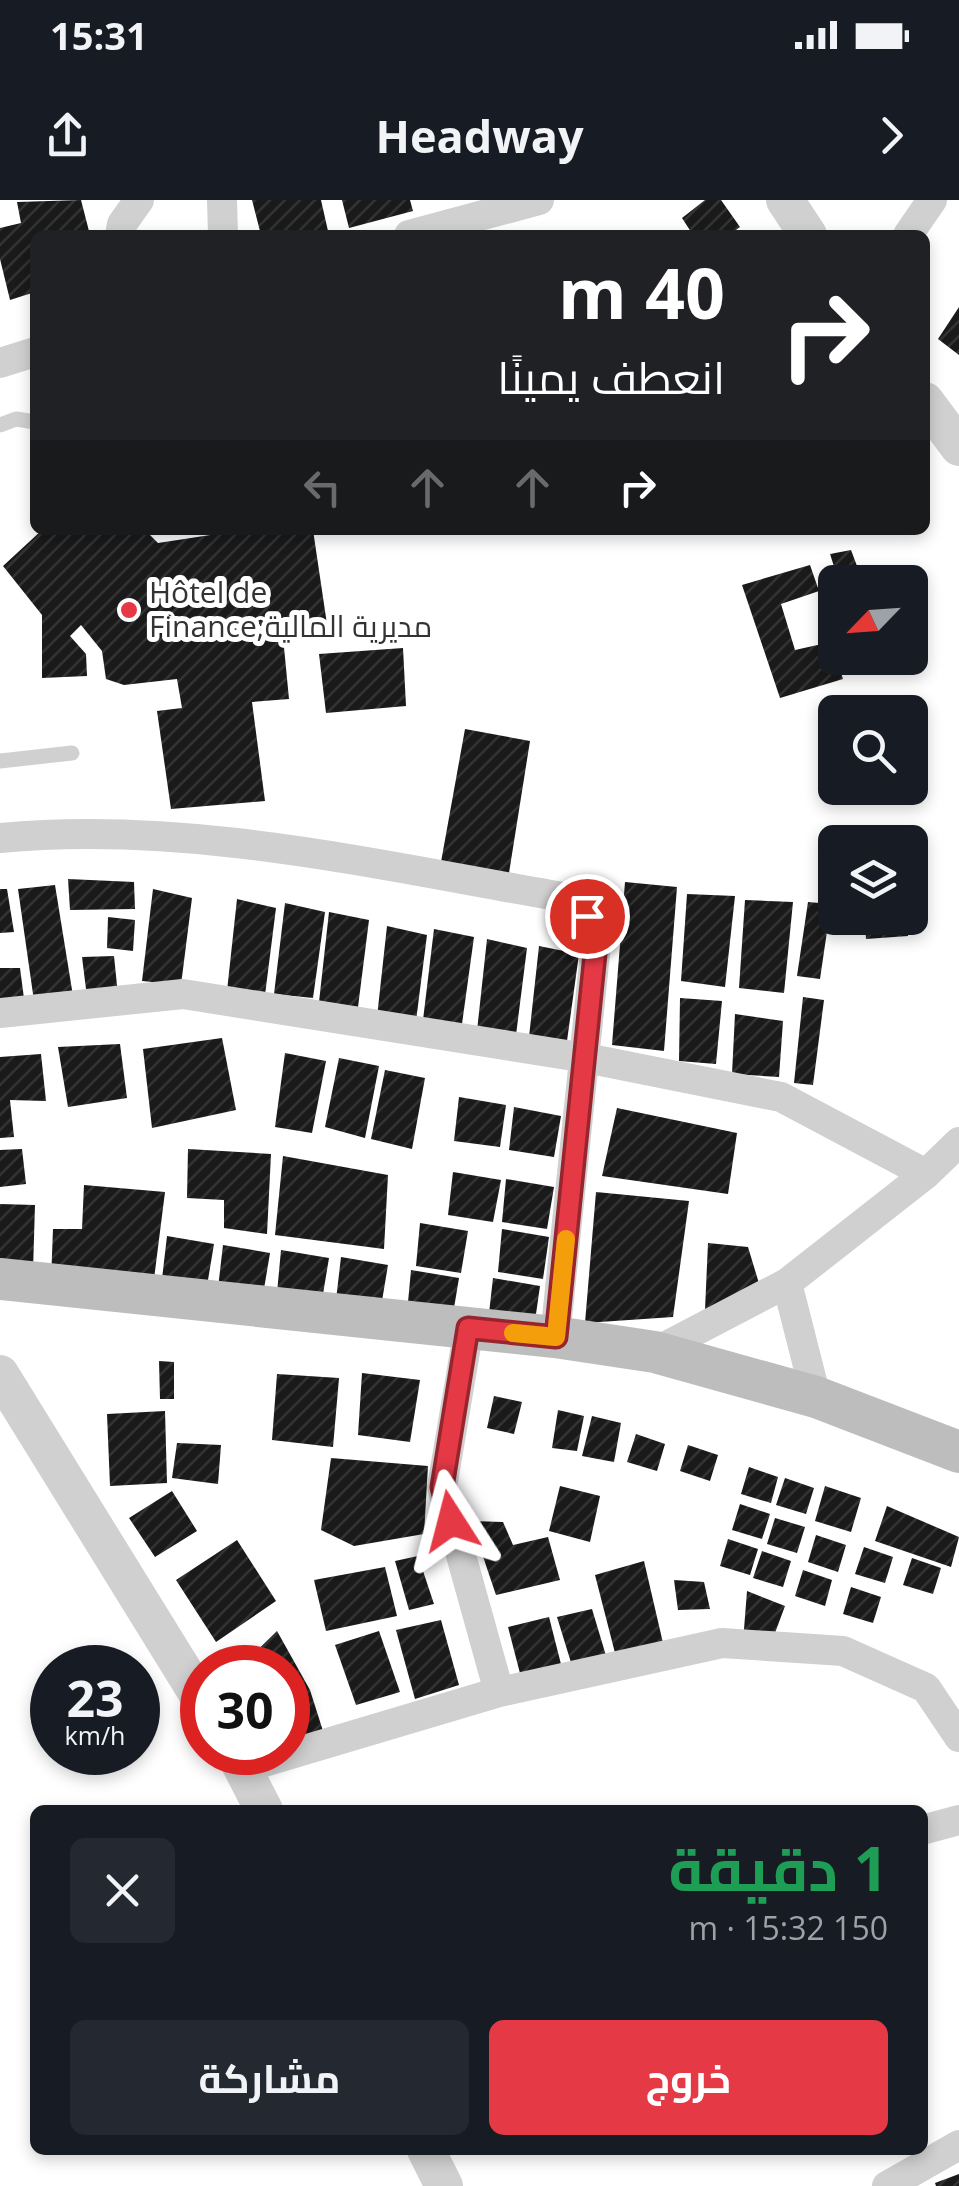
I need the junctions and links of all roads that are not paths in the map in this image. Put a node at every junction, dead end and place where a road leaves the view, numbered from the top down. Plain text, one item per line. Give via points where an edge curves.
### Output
1 (139, 200) edge
2 (222, 200) edge
3 (539, 200) edge
4 (785, 200) edge
5 (932, 200) edge
6 (121, 230) edge
7 (223, 230) edge
8 (428, 230) edge
9 (805, 230) edge
10 (911, 230) edge
11 (30, 354) edge
12 (0, 363) edge
13 (930, 408) edge
14 (30, 421) edge
15 (0, 426) edge
16 (959, 447) edge
17 (72, 752) dead end
18 (0, 761) edge
19 (0, 838) edge
20 (0, 1013) edge
21 (586, 1058) junction
22 (959, 1142) edge
23 (926, 1174) junction
24 (0, 1279) edge
25 (787, 1284) junction
26 (468, 1328) junction
27 (556, 1337) junction
28 (655, 1352) junction
29 (0, 1374) edge
30 (816, 1397) junction
31 (959, 1452) edge
32 (180, 1665) edge
33 (500, 1692) junction
34 (959, 1737) edge
35 (310, 1742) edge
36 (246, 1775) edge
37 (262, 1805) edge
38 (959, 1820) edge
39 (928, 1828) edge
40 (959, 2146) edge
41 (428, 2155) edge
42 (906, 2173) edge
43 (444, 2186) edge

1 - 6 street
2 - 7 street
3 - 8 street
4 - 9 street
5 - 10 street
11 - 12 street
13 - 16 street
14 - 15 lane via 16,418
17 - 18 lane
19 - 21 street via 120,832 301,852 568,898 587,916 596,944
20 - 21 street via 184,994
21 - 23 street via 781,1097
21 - 27 street
22 - 23 street
23 - 25 street
24 - 26 main road
25 - 28 street
25 - 30 street
26 - 27 main road
26 - 33 street via 442,1487
27 - 28 main road
28 - 30 main road
29 - 32 street
30 - 31 main road
33 - 34 street via 722,1643 843,1652 926,1688
33 - 35 street
36 - 37 street
38 - 39 street
40 - 42 street
41 - 43 street

